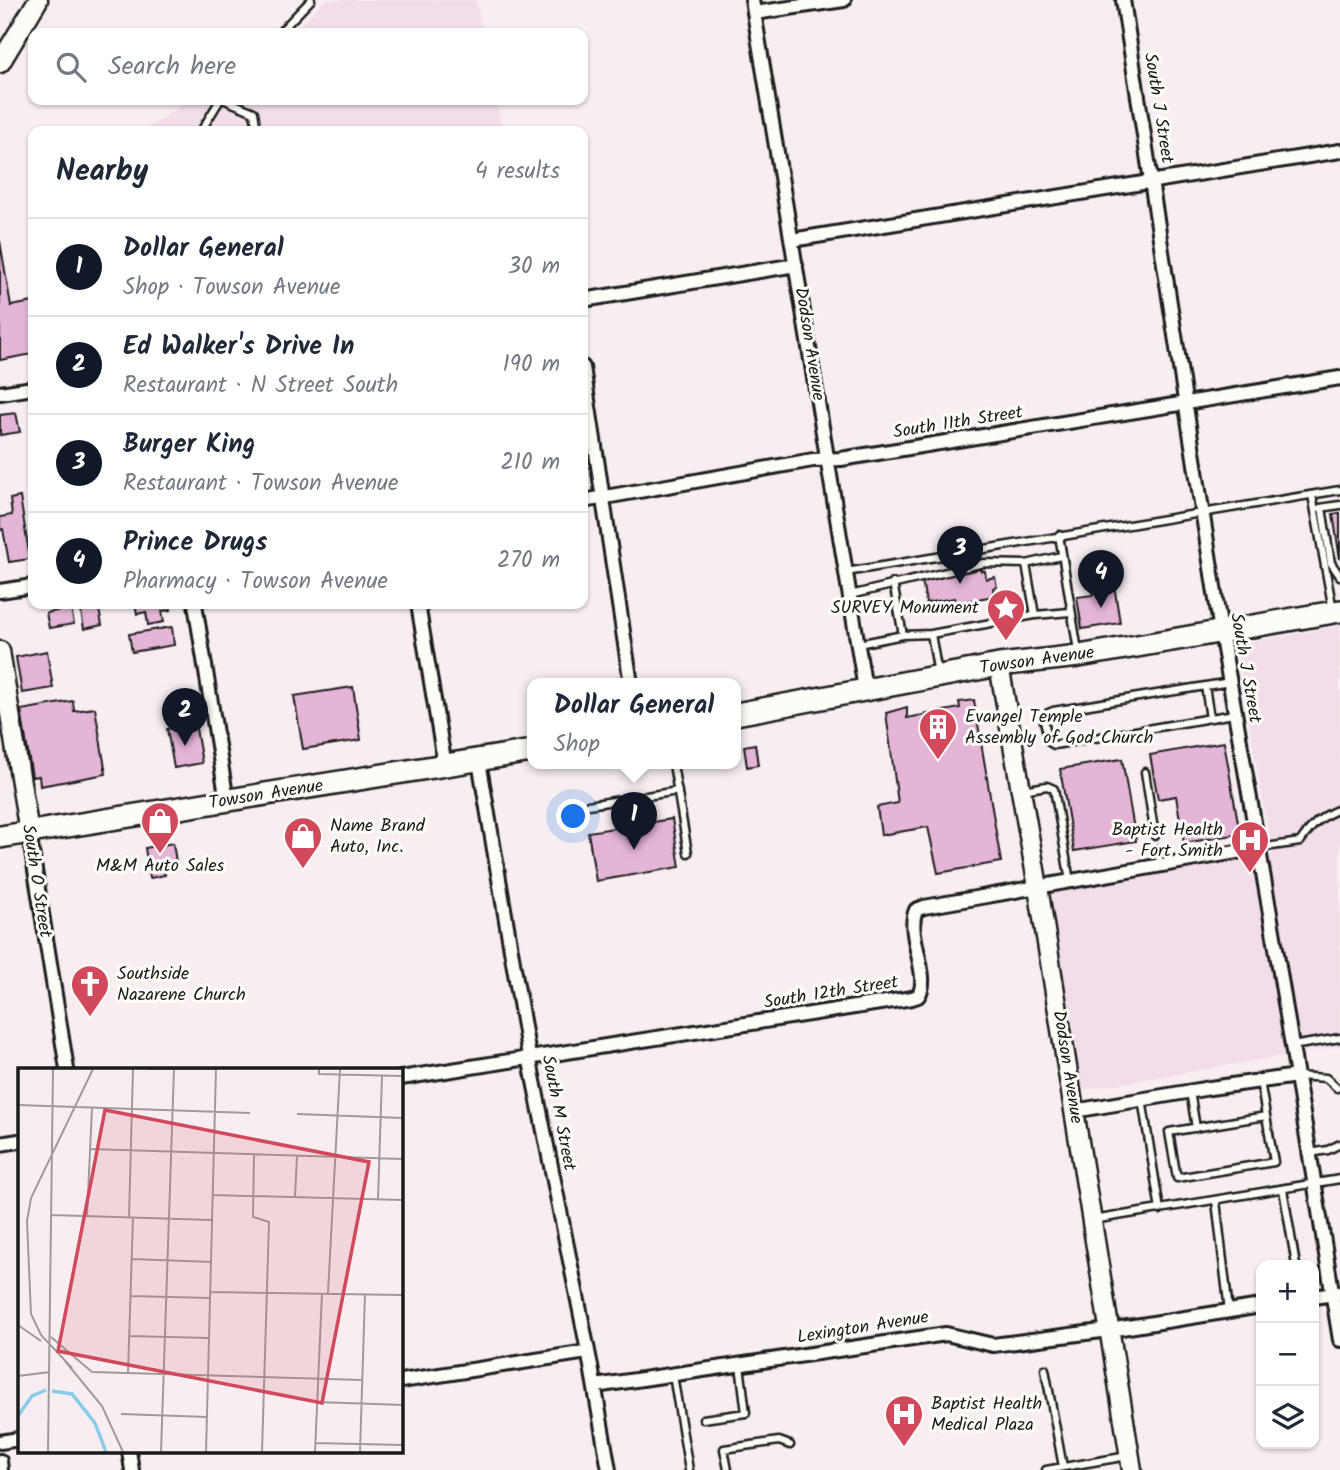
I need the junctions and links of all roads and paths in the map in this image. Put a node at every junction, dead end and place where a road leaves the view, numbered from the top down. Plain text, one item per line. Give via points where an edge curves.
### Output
1 (38, 0) edge
2 (311, 0) edge
3 (844, 0) edge
4 (1123, 0) edge
5 (753, 6) edge
6 (284, 28) edge
7 (0, 63) edge
8 (219, 105) edge
9 (237, 105) edge
10 (204, 126) edge
11 (256, 126) edge
12 (1340, 151) edge
13 (1152, 181) junction
14 (792, 240) junction
15 (796, 265) junction
16 (588, 299) edge
17 (1340, 378) edge
18 (28, 388) edge
19 (0, 393) edge
20 (588, 400) edge
21 (1186, 403) junction
22 (827, 460) junction
23 (1340, 491) edge
24 (1312, 495) junction
25 (603, 498) junction
26 (588, 500) edge
27 (1340, 505) edge
28 (1318, 509) junction
29 (1203, 512) junction
30 (1059, 536) junction
31 (1061, 556) junction
32 (1026, 564) junction
33 (846, 572) junction
34 (1340, 576) edge
35 (893, 583) junction
36 (28, 587) edge
37 (0, 591) edge
38 (850, 595) junction
39 (196, 609) edge
40 (419, 609) edge
41 (1337, 611) edge
42 (1070, 612) junction
43 (1035, 615) junction
44 (1221, 632) junction
45 (931, 634) junction
46 (903, 635) junction
47 (858, 644) junction
48 (0, 651) edge
49 (1079, 656) junction
50 (999, 665) junction
51 (938, 676) junction
52 (630, 678) edge
53 (1230, 681) junction
54 (1205, 686) junction
55 (865, 689) junction
56 (741, 713) edge
57 (1235, 713) junction
58 (1210, 718) junction
59 (527, 752) edge
60 (479, 761) junction
61 (445, 766) junction
62 (674, 769) edge
63 (1145, 772) dead end
64 (678, 791) junction
65 (1021, 791) junction
66 (227, 801) junction
67 (588, 805) dead end
68 (1340, 809) edge
69 (29, 833) junction
70 (1155, 836) dead end
71 (0, 837) edge
72 (1259, 848) junction
73 (1157, 849) dead end
74 (688, 853) dead end
75 (1160, 864) junction
76 (1070, 881) junction
77 (1038, 887) junction
78 (1340, 1038) edge
79 (1292, 1046) junction
80 (529, 1056) junction
81 (67, 1068) edge
82 (1297, 1076) junction
83 (402, 1078) edge
84 (1260, 1081) junction
85 (1337, 1088) dead end
86 (1190, 1091) junction
87 (1142, 1099) junction
88 (1074, 1111) junction
89 (1266, 1116) junction
90 (1195, 1128) junction
91 (18, 1141) edge
92 (0, 1143) edge
93 (1340, 1144) edge
94 (1310, 1153) junction
95 (1340, 1179) edge
96 (1315, 1183) junction
97 (1283, 1189) junction
98 (1216, 1201) junction
99 (1160, 1210) junction
100 (1091, 1220) junction
101 (1295, 1260) edge
102 (1336, 1294) edge
103 (1256, 1307) edge
104 (1229, 1311) junction
105 (1109, 1330) junction
106 (1340, 1340) edge
107 (587, 1352) junction
108 (740, 1365) junction
109 (1045, 1369) dead end
110 (673, 1375) junction
111 (402, 1381) edge
112 (594, 1387) junction
113 (704, 1419) dead end
114 (18, 1439) edge
115 (0, 1442) edge
116 (790, 1445) dead end
117 (129, 1452) edge
118 (0, 1461) edge
119 (1131, 1463) edge
120 (1063, 1467) junction
121 (1, 1470) edge
122 (132, 1470) edge
123 (609, 1470) edge
124 (689, 1470) edge
125 (728, 1470) edge
126 (1046, 1470) edge

1 - 7 street
2 - 6 lane
3 - 5 street
4 - 13 street, South J Street
5 - 14 street, Dodson Avenue
8 - 10 lane
9 - 11 lane via 254,111
12 - 13 street
13 - 14 street
13 - 21 street, South J Street
14 - 15 street, Dodson Avenue
15 - 16 street
15 - 22 street, Dodson Avenue
17 - 21 street, South 11th Street
18 - 19 street
20 - 25 street
21 - 22 street, South 11th Street
21 - 29 street, South J Street
22 - 25 street, South 11th Street
22 - 33 street, Dodson Avenue
23 - 24 lane
24 - 28 lane
24 - 29 lane
25 - 26 street, South 11th Street
25 - 52 street
27 - 28 lane
28 - 34 lane via 1331,563
28 - 41 lane
29 - 30 lane
29 - 44 street, South J Street
30 - 31 lane
30 - 33 lane
31 - 32 lane
31 - 42 lane
32 - 35 lane via 984,563
32 - 43 lane
33 - 38 street, Dodson Avenue
35 - 38 lane
35 - 46 lane
36 - 37 street
38 - 47 street, Dodson Avenue
39 - 66 street
40 - 61 street
41 - 44 main road, Towson Avenue
42 - 43 lane
42 - 49 lane
43 - 45 lane
44 - 49 main road, Towson Avenue
44 - 53 street, South J Street
45 - 46 lane
45 - 51 lane
46 - 47 lane
47 - 55 street, Dodson Avenue
48 - 69 street, South O Street
49 - 50 main road, Towson Avenue
50 - 51 main road, Towson Avenue
50 - 65 street, Dodson Avenue
51 - 55 main road, Towson Avenue
53 - 54 lane
53 - 57 street, South J Street
54 - 58 lane
54 - 58 lane via 1053,711 1044,721 1047,739 1054,744
55 - 56 main road, Towson Avenue
57 - 58 lane
57 - 72 street, South J Street
59 - 60 main road, Towson Avenue
60 - 61 main road, Towson Avenue
60 - 80 street, South M Street
61 - 66 main road, Towson Avenue
62 - 64 lane
63 - 70 lane
64 - 67 lane
64 - 74 lane
65 - 76 lane via 1055,789
65 - 77 street, Dodson Avenue
66 - 69 main road, Towson Avenue
68 - 72 lane via 1326,814 1300,842
69 - 71 main road, Towson Avenue
69 - 81 street, South O Street
72 - 75 street, South 12th Street
72 - 79 street, South J Street
73 - 75 lane
75 - 76 street, South 12th Street
76 - 77 street, South 12th Street
77 - 80 street, South 12th Street via 916,910 913,921 922,985 918,996 912,998
77 - 88 street, Dodson Avenue
78 - 79 lane
79 - 82 street, South J Street
80 - 83 street, South 12th Street
80 - 107 street, South M Street
82 - 84 street
82 - 85 lane via 1326,1078
82 - 94 street, South J Street
84 - 86 street
84 - 89 lane
86 - 87 street
86 - 90 lane
87 - 88 street
87 - 99 lane
88 - 100 street, Dodson Avenue
89 - 90 lane
89 - 90 lane via 1274,1162 1177,1178 1169,1132
91 - 92 street
93 - 94 lane
94 - 96 street, South J Street
95 - 96 lane
96 - 97 lane
96 - 102 street, South J Street
97 - 98 lane
97 - 101 lane
98 - 99 lane
98 - 104 lane
99 - 100 lane
100 - 105 street, Dodson Avenue
102 - 106 street, South J Street
103 - 104 street, Lexington Avenue
104 - 105 street, Lexington Avenue
105 - 108 street, Lexington Avenue via 993,1345 946,1334
105 - 119 street, Dodson Avenue
107 - 111 street
107 - 112 street, South M Street
108 - 110 street, Lexington Avenue
108 - 113 lane via 746,1413
109 - 120 lane
110 - 112 street, Lexington Avenue
110 - 124 lane
112 - 123 street, South M Street
114 - 115 street
116 - 125 lane via 779,1441 724,1449
117 - 122 street
118 - 121 street
119 - 120 lane
120 - 126 lane

